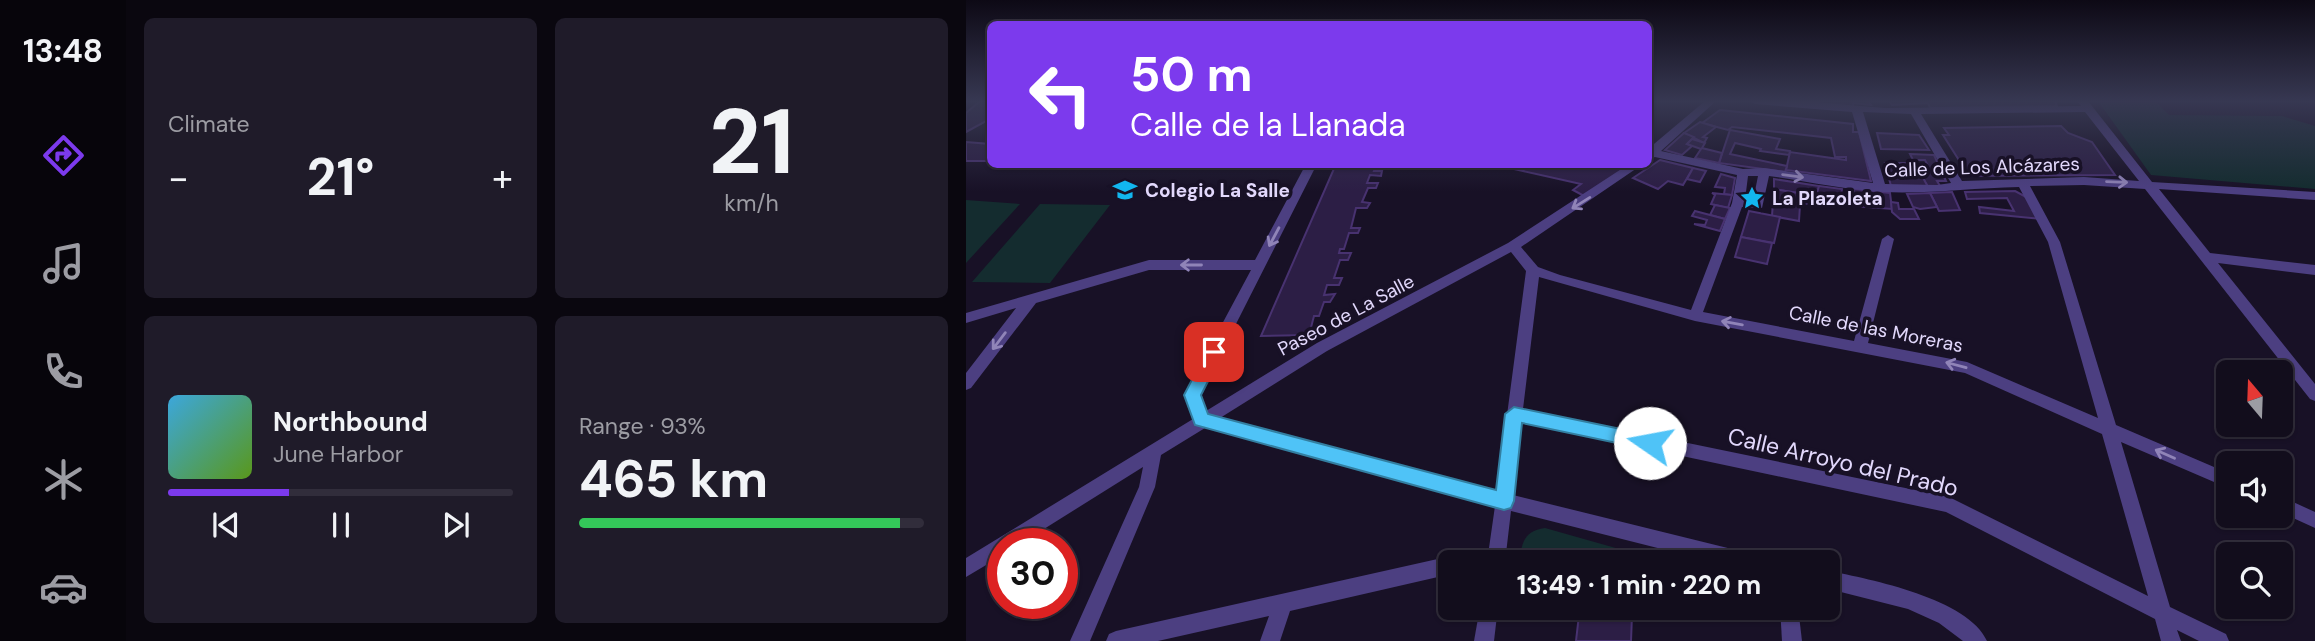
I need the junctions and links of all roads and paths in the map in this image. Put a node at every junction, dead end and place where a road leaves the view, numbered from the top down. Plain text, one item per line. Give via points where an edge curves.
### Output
1 (1676, 131) edge
2 (1863, 131) edge
3 (1926, 131) edge
4 (2105, 131) edge
5 (1652, 151) edge
6 (1652, 153) edge
7 (1310, 168) edge
8 (1631, 168) edge
9 (1764, 172) junction
10 (1743, 173) junction
11 (2022, 182) junction
12 (2145, 183) junction
13 (1958, 185) junction
14 (1880, 188) junction
15 (2315, 196) edge
16 (1738, 203) junction
17 (1888, 239) dead end
18 (1513, 246) junction
19 (2204, 257) junction
20 (1259, 265) junction
21 (1533, 270) junction
22 (2315, 270) edge
23 (1032, 298) junction
24 (1695, 316) junction
25 (966, 318) edge
26 (1860, 346) junction
27 (2295, 371) junction
28 (2315, 373) edge
29 (966, 384) edge
30 (2315, 395) edge
31 (1514, 414) junction
32 (1201, 420) junction
33 (2109, 429) junction
34 (1154, 450) junction
35 (2216, 476) edge
36 (1504, 501) junction
37 (2293, 510) edge
38 (2315, 520) edge
39 (1498, 550) edge
40 (1700, 550) edge
41 (966, 568) edge
42 (1438, 568) edge
43 (1840, 582) edge
44 (1283, 603) junction
45 (2163, 613) junction
46 (1487, 620) edge
47 (1790, 620) edge
48 (1080, 641) edge
49 (1116, 641) edge
50 (1270, 641) edge
51 (1484, 641) edge
52 (1792, 641) edge
53 (1977, 641) edge
54 (2171, 641) edge
55 (2219, 641) edge

1 - 5 street
2 - 14 street
3 - 13 street
4 - 12 street
6 - 10 street, Calle de Los Alcázares
7 -> 20 street
8 -> 18 street, Paseo de La Salle
9 - 10 street, Calle de Los Alcázares
9 -> 14 street, Calle de Los Alcázares
9 - 16 street via 1758,205
10 - 16 street
11 -> 12 street, Calle de Los Alcázares
11 - 13 street, Calle de Los Alcázares
11 - 33 street via 2054,242
12 - 15 street, Calle de Los Alcázares
12 - 19 street
13 - 14 street, Calle de Los Alcázares
16 - 24 street
17 - 26 street
18 - 21 street
18 - 32 street, Paseo de La Salle via 1322,347
19 - 22 street
19 - 27 street
20 -> 23 street via 1149,265
20 - 32 street via 1192,395
21 - 24 street, Calle de las Moreras
21 - 31 street
23 - 25 street
23 -> 29 street
26 -> 24 street, Calle de las Moreras
33 -> 26 street, Calle de las Moreras via 1967,368
27 - 28 street
27 - 30 street
31 - 36 street
31 - 45 street, Calle Arroyo del Prado via 1950,505
32 - 34 street, Paseo de La Salle
32 - 36 street
35 -> 33 street, Calle de las Moreras
33 - 45 street
34 - 41 street, Paseo de La Salle
34 - 48 street via 1147,487
36 - 39 street
36 - 40 street
37 - 38 street
42 - 44 street
43 - 53 street via 1902,594
44 - 49 street
44 - 50 street
45 - 54 street
45 - 55 street, Calle Arroyo del Prado
46 - 51 street
47 - 52 street

